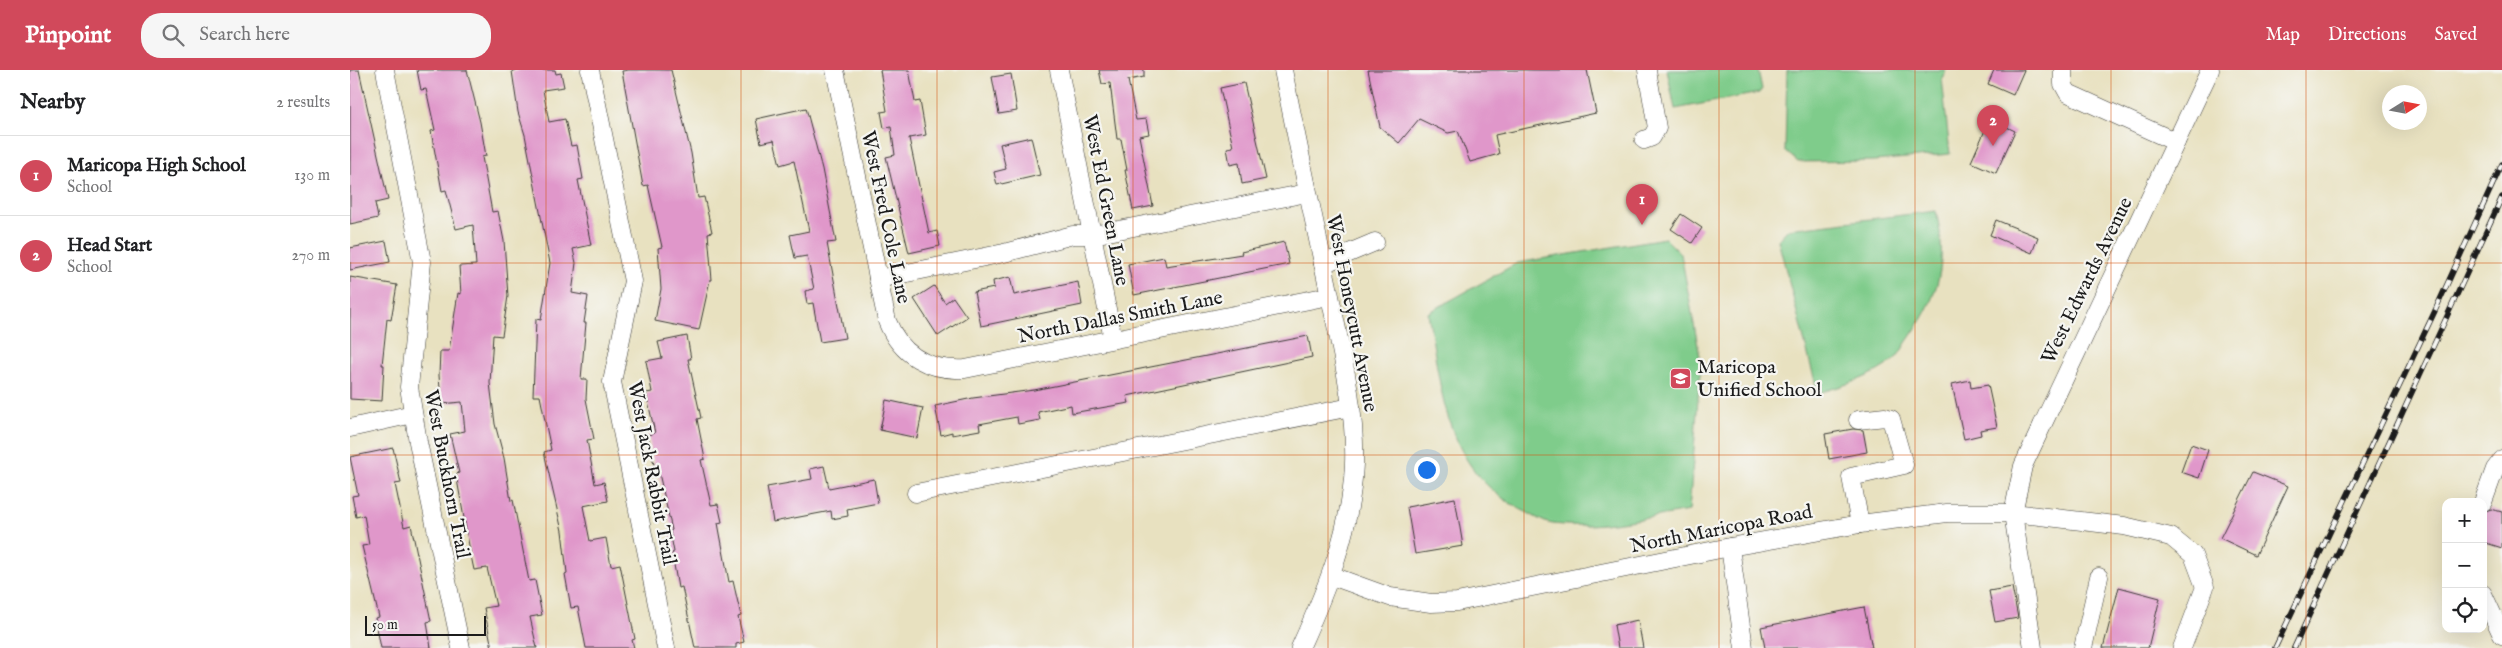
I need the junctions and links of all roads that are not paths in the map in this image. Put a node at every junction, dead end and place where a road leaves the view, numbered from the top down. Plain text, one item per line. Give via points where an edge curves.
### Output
1 (385, 70) edge
2 (590, 70) edge
3 (836, 70) edge
4 (1059, 70) edge
5 (1283, 70) edge
6 (1647, 70) edge
7 (2063, 70) edge
8 (2210, 70) edge
9 (1644, 140) dead end
10 (2176, 142) junction
11 (1307, 193) junction
12 (1093, 235) junction
13 (1375, 242) dead end
14 (1323, 264) junction
15 (878, 279) junction
16 (1329, 296) junction
17 (1113, 339) junction
18 (920, 362) joint
19 (1350, 407) junction
20 (414, 414) junction
21 (1858, 420) dead end
22 (350, 428) edge
23 (2502, 460) edge
24 (916, 494) dead end
25 (2484, 498) edge
26 (2013, 513) junction
27 (1860, 524) junction
28 (1730, 547) junction
29 (1332, 576) junction
30 (2099, 577) dead end
31 (2487, 603) edge
32 (2502, 635) edge
33 (461, 648) edge
34 (666, 648) edge
35 (1300, 648) edge
36 (1744, 648) edge
37 (2033, 648) edge
38 (2083, 648) edge
39 (2182, 648) edge

1 - 20 street, West Buckhorn Trail via 422,262 409,387
2 - 34 street, West Jack Rabbit Trail via 633,281 612,382
3 - 15 street, West Fred Cole Lane
4 - 12 street, West Ed Green Lane
5 - 11 street, West Honeycutt Avenue
6 - 9 street via 1656,128 1652,137
7 - 10 street via 2063,84 2068,93
8 - 10 street, West Edwards Avenue
10 - 26 street, West Edwards Avenue via 2035,436 2023,466
11 - 12 street
11 - 14 street, West Honeycutt Avenue
12 - 15 street via 1073,235
12 - 17 street, West Ed Green Lane
13 - 14 street
14 - 16 street, West Honeycutt Avenue
15 - 18 street, West Fred Cole Lane via 892,334
16 - 17 street, North Dallas Smith Lane
16 - 19 street, West Honeycutt Avenue
17 - 18 street, North Dallas Smith Lane via 965,369 939,368
19 - 24 street
19 - 29 street, West Honeycutt Avenue via 1354,464 1352,489
20 - 22 street
20 - 33 street, West Buckhorn Trail
21 - 27 street via 1891,419 1904,465 1851,477
23 - 25 street via 2495,469
26 - 27 street, North Maricopa Road via 1947,513
26 - 37 street
26 - 39 street, North Maricopa Road via 2124,526 2171,537 2193,555 2205,587
27 - 28 street, North Maricopa Road
28 - 29 street, North Maricopa Road via 1457,602 1431,603 1390,597
28 - 36 street
29 - 35 street, West Honeycutt Avenue
30 - 38 street
31 - 32 street

